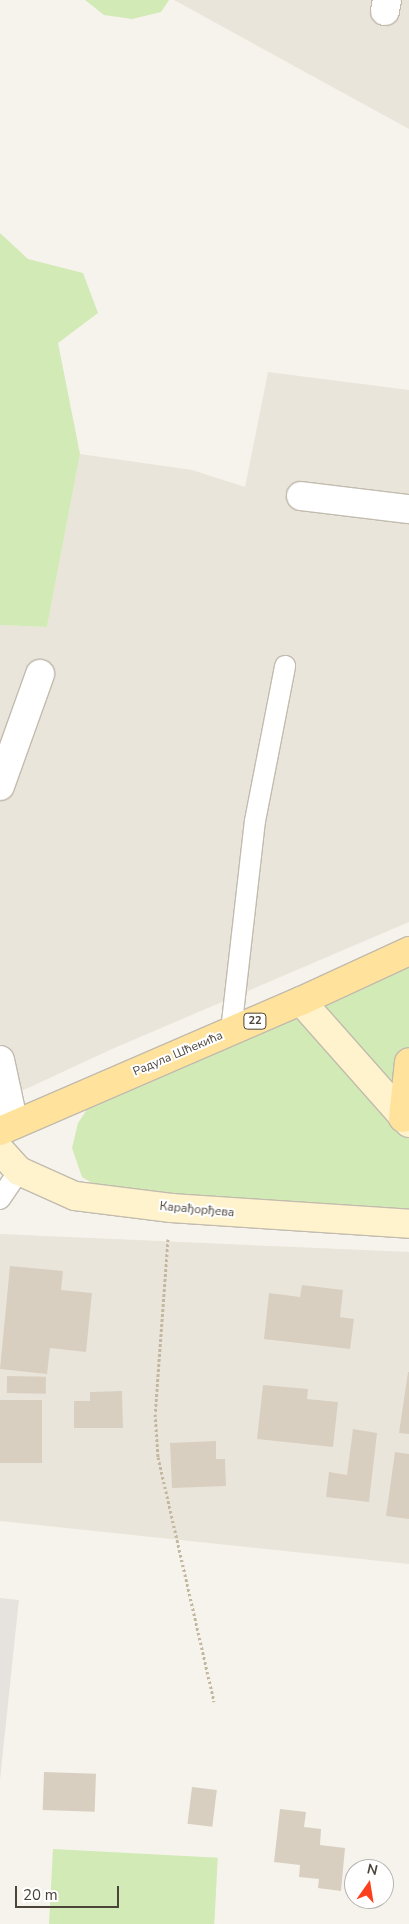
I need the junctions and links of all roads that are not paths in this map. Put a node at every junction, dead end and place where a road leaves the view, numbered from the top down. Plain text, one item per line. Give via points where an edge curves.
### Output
1 (301, 496) dead end
2 (409, 509) edge
3 (285, 666) dead end
4 (40, 674) dead end
5 (0, 786) edge
6 (409, 951) edge
7 (301, 1001) junction
8 (231, 1031) junction
9 (0, 1060) edge
10 (409, 1062) edge
11 (406, 1120) edge
12 (7, 1128) edge
13 (0, 1150) edge
14 (20, 1171) junction
15 (0, 1199) edge
16 (409, 1224) edge

1 - 2 street
3 - 8 lane via 255,821
4 - 5 street
6 - 7 main road, Радула Шћекића / 22
7 - 8 main road, Радула Шћекића / 22
7 - 11 street
8 - 12 main road, Радула Шћекића / 22
9 - 12 street
10 - 11 main road
13 - 14 street, Карађорђева
14 - 15 lane
14 - 16 street, Карађорђева via 75,1196 171,1208

